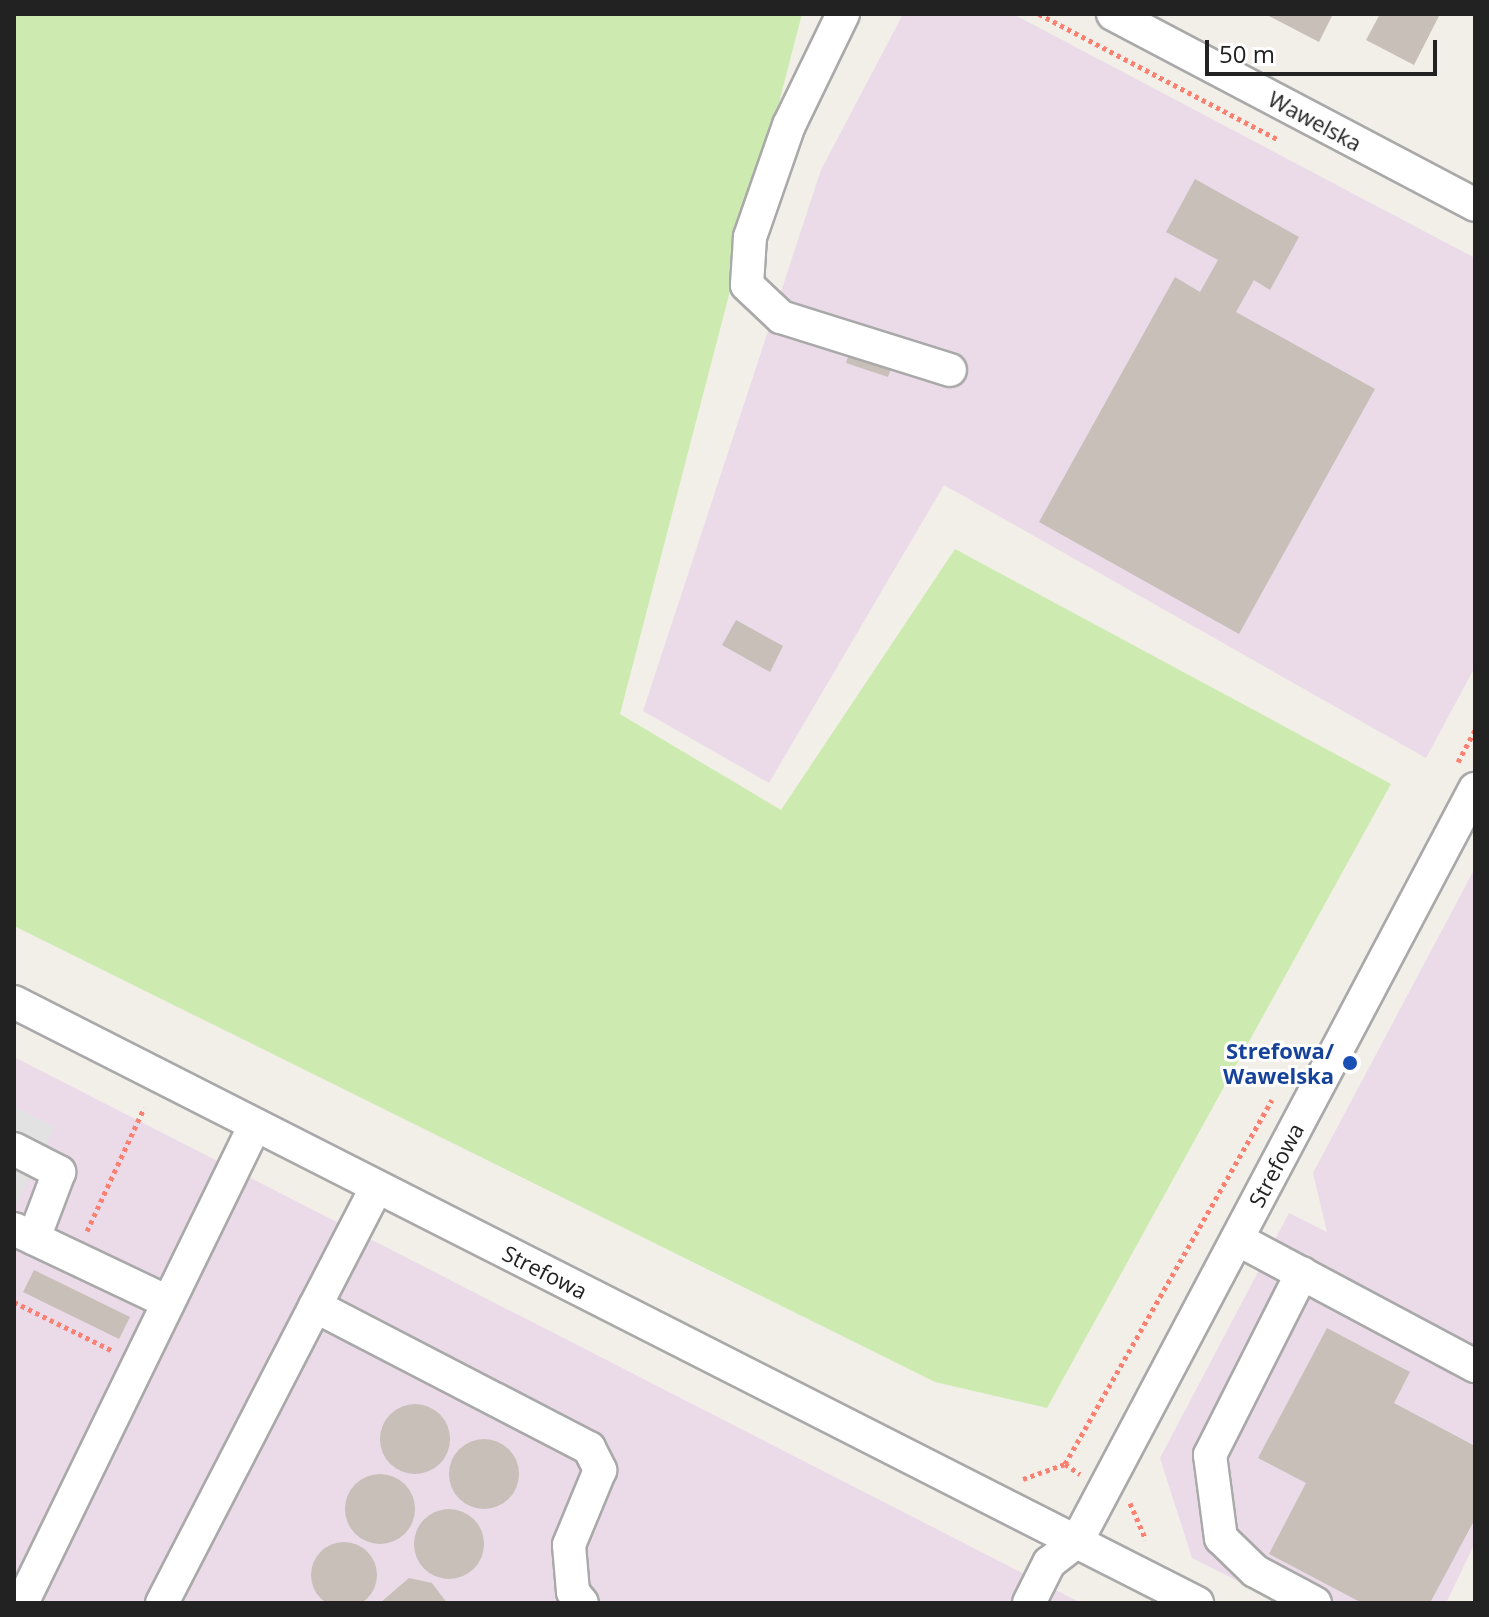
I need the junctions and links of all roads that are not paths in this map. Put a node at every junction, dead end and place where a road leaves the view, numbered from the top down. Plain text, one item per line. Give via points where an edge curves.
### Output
1 (843, 14) edge
2 (1113, 14) edge
3 (1475, 205) edge
4 (950, 370) dead end
5 (1464, 780) edge
6 (14, 1002) edge
7 (255, 1125) junction
8 (14, 1149) edge
9 (377, 1187) junction
10 (24, 1233) edge
11 (1237, 1239) junction
12 (1302, 1273) junction
13 (168, 1302) junction
14 (315, 1306) junction
15 (1475, 1366) edge
16 (1077, 1541) junction
17 (22, 1603) edge
18 (162, 1603) edge
19 (582, 1603) edge
20 (1029, 1603) edge
21 (1197, 1603) edge
22 (1315, 1603) edge

1 - 4 street via 789,125 750,237 747,285 781,317
2 - 3 street, Wawelska
5 - 11 street, Strefowa
6 - 7 street, Strefowa
7 - 9 street, Strefowa
7 - 13 street
8 - 10 street via 59,1172
9 - 14 street
9 - 16 street, Strefowa
10 - 13 street
11 - 12 street
11 - 16 street, Strefowa
12 - 15 street
12 - 22 street via 1210,1455 1221,1538 1255,1571
13 - 17 street
14 - 18 street
14 - 19 street via 589,1448 600,1470 569,1545 573,1592
16 - 20 street via 1049,1563
16 - 21 street, Strefowa

